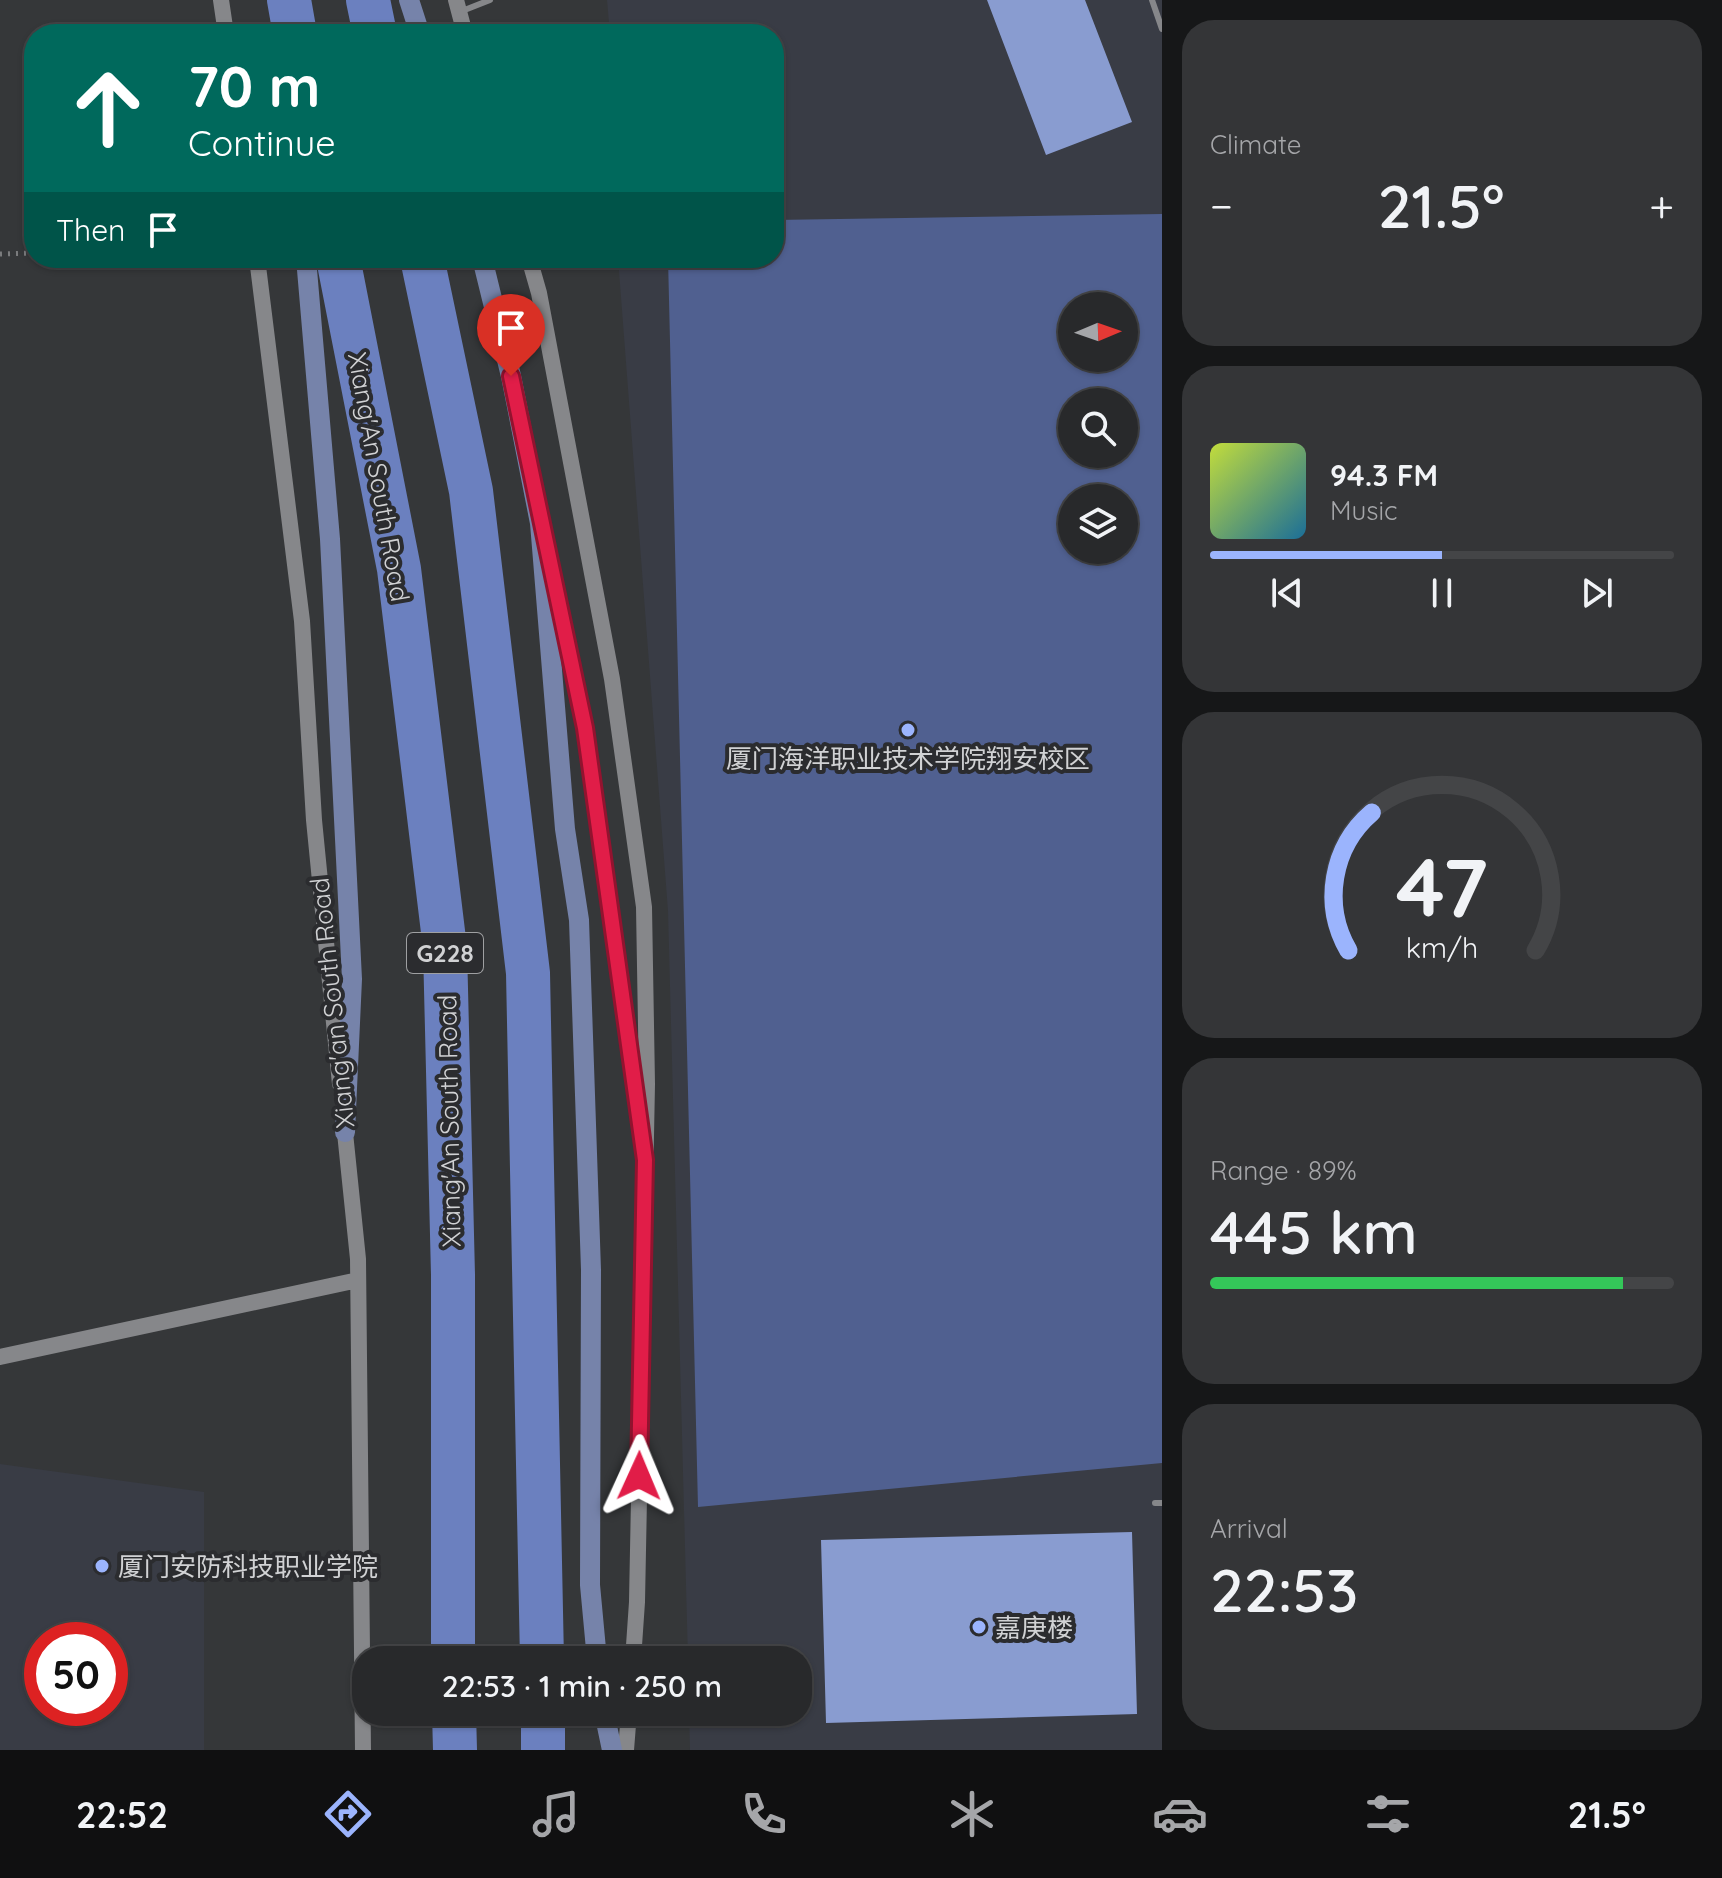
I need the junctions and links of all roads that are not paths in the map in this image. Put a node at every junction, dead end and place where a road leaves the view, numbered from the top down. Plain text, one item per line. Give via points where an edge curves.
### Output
1 (221, 0) edge
2 (286, 0) edge
3 (368, 0) edge
4 (409, 0) edge
5 (490, 0) edge
6 (1152, 0) edge
7 (458, 6) edge
8 (225, 24) edge
9 (287, 24) edge
10 (292, 24) edge
11 (373, 24) edge
12 (417, 24) edge
13 (1162, 29) edge
14 (258, 268) edge
15 (307, 268) edge
16 (340, 268) edge
17 (424, 268) edge
18 (484, 268) edge
19 (532, 268) edge
20 (540, 523) junction
21 (345, 1132) junction
22 (645, 1160) junction
23 (358, 1280) junction
24 (0, 1357) edge
25 (453, 1646) edge
26 (542, 1646) edge
27 (596, 1646) edge
28 (634, 1646) edge
29 (454, 1726) edge
30 (543, 1726) edge
31 (607, 1726) edge
32 (628, 1726) edge
33 (363, 1750) edge
34 (455, 1750) edge
35 (543, 1750) edge
36 (612, 1750) edge
37 (626, 1750) edge

1 - 8 main road
2 - 9 main road
2 - 10 highway
3 - 11 highway
4 - 12 main road
5 - 7 lane
6 - 13 lane
14 - 21 main road, Xiang'an South Road via 302,621 314,820
15 - 21 main road via 330,539 352,979
16 - 25 highway, Xiang'An South Road / G228 via 399,569 445,948 453,1275
17 - 26 highway via 471,491 528,973
18 - 20 main road
19 - 22 main road via 612,679 644,907
20 - 22 main road via 585,728
20 - 27 main road via 565,829 579,920 591,1270 590,1585
21 - 23 main road, Xiang'an South Road
22 - 28 main road
23 - 24 main road
23 - 33 main road, Xiang'an South Road
29 - 34 highway
30 - 35 highway
31 - 36 main road
32 - 37 main road

